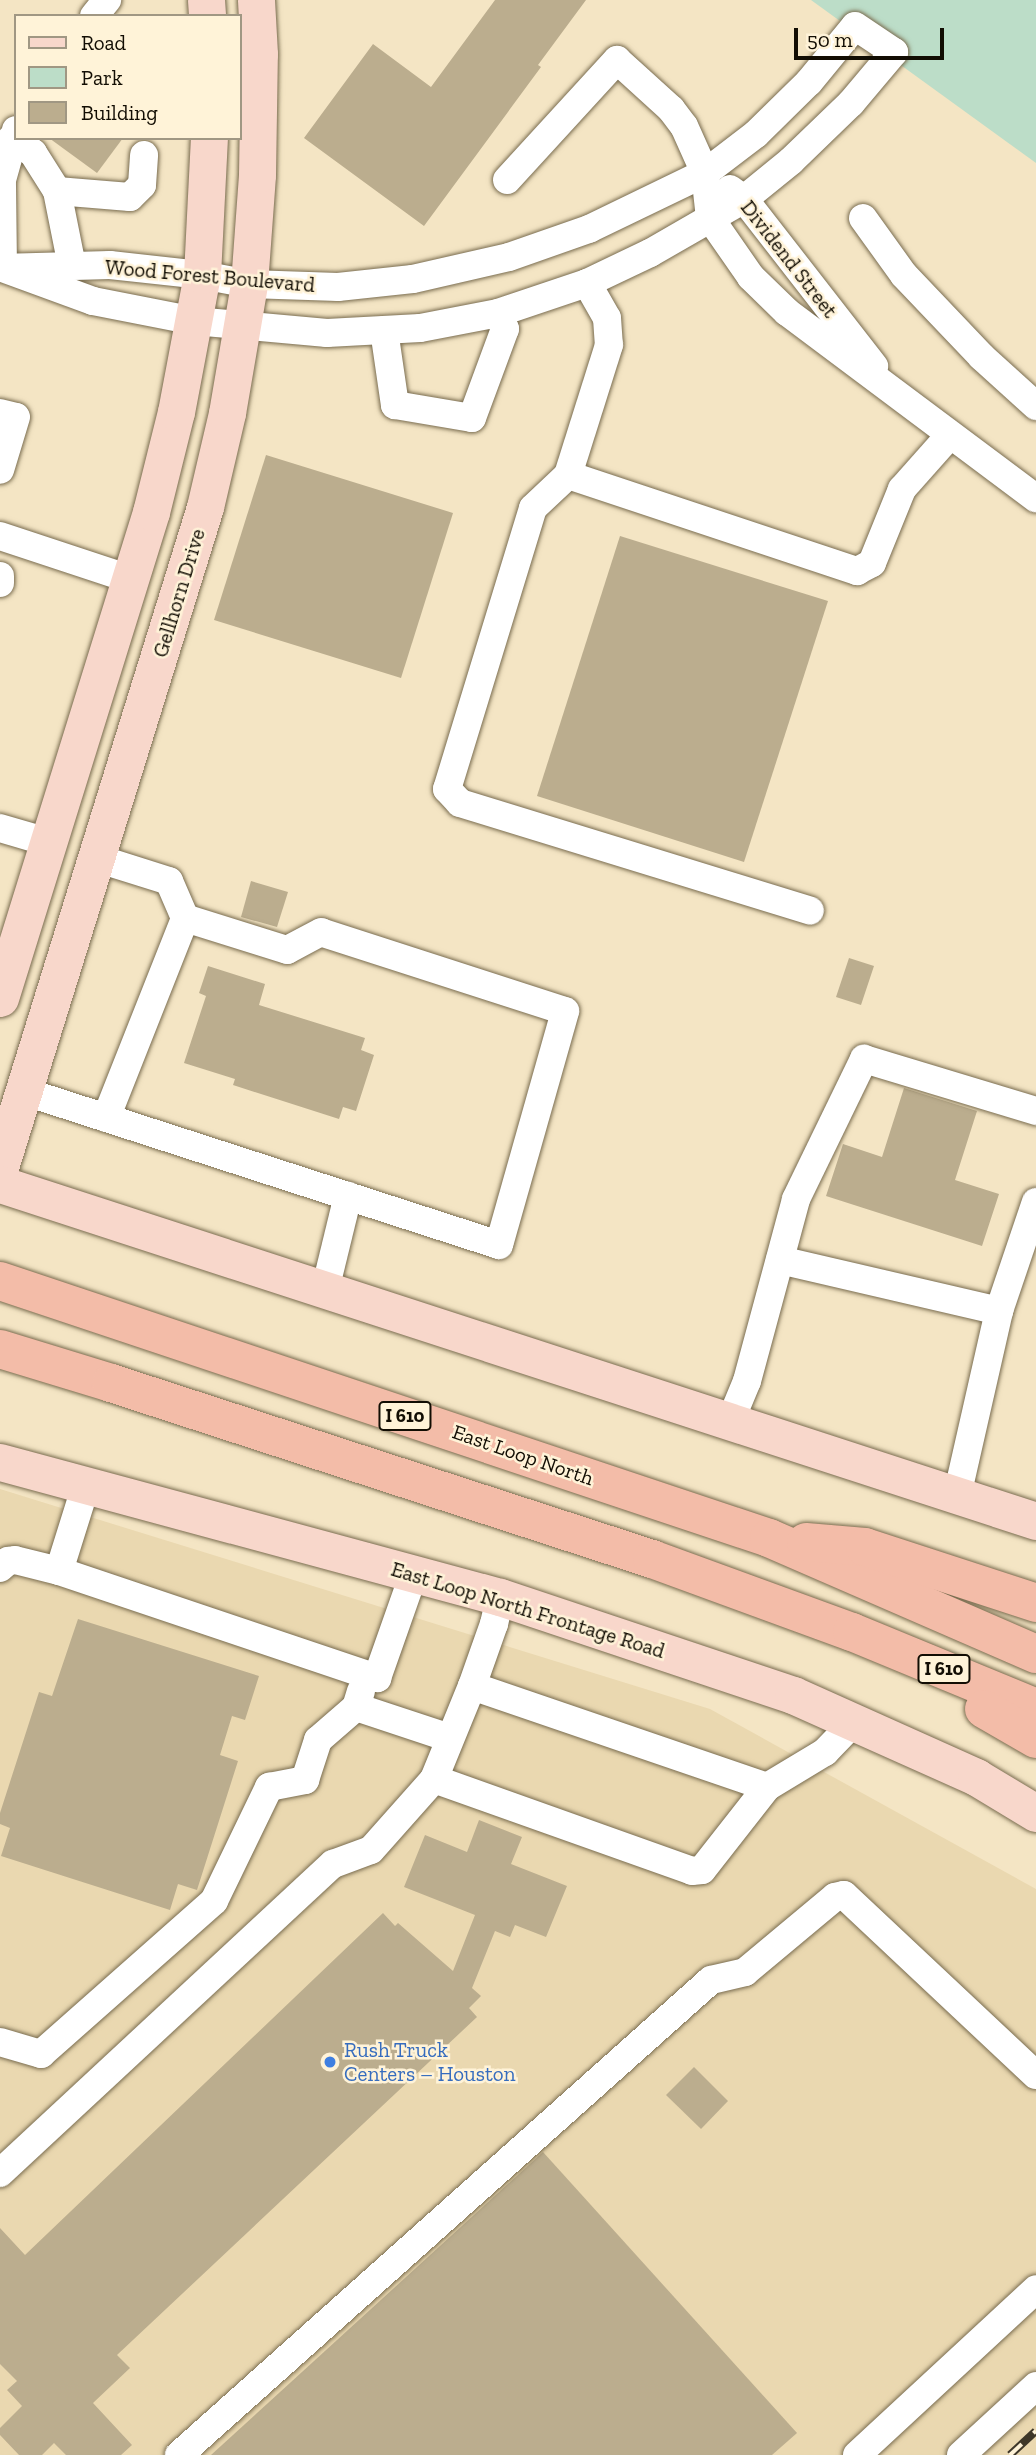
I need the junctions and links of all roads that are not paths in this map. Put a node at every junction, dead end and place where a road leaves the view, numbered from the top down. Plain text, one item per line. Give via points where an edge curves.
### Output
1 (256, 0) edge
2 (13, 134) edge
3 (19, 140) edge
4 (209, 140) edge
5 (144, 155) dead end
6 (705, 173) junction
7 (507, 180) dead end
8 (57, 191) junction
9 (744, 199) junction
10 (710, 218) junction
11 (863, 218) dead end
12 (72, 266) junction
13 (2, 268) edge
14 (202, 275) junction
15 (249, 284) junction
16 (587, 284) junction
17 (498, 313) junction
18 (195, 321) junction
19 (243, 324) junction
20 (384, 330) junction
21 (899, 399) junction
22 (1036, 407) edge
23 (0, 413) edge
24 (950, 435) junction
25 (0, 470) edge
26 (568, 475) junction
27 (1036, 498) edge
28 (0, 536) edge
29 (0, 576) edge
30 (130, 579) junction
31 (0, 583) edge
32 (178, 595) junction
33 (0, 828) edge
34 (48, 842) junction
35 (96, 858) junction
36 (810, 911) dead end
37 (185, 918) junction
38 (0, 998) edge
39 (23, 1091) junction
40 (1036, 1111) edge
41 (106, 1118) junction
42 (0, 1167) edge
43 (0, 1184) edge
44 (348, 1196) junction
45 (1036, 1202) edge
46 (780, 1260) junction
47 (0, 1281) edge
48 (325, 1290) junction
49 (999, 1311) junction
50 (12, 1353) edge
51 (730, 1422) junction
52 (0, 1462) edge
53 (86, 1485) junction
54 (957, 1496) junction
55 (1036, 1521) edge
56 (769, 1538) junction
57 (0, 1569) edge
58 (59, 1571) junction
59 (414, 1573) junction
60 (500, 1597) junction
61 (1036, 1603) edge
62 (852, 1632) junction
63 (1036, 1654) edge
64 (367, 1675) junction
65 (472, 1686) junction
66 (356, 1707) junction
67 (1036, 1709) edge
68 (855, 1721) junction
69 (450, 1738) junction
70 (1036, 1739) edge
71 (434, 1779) junction
72 (767, 1787) junction
73 (1036, 1813) edge
74 (0, 2042) edge
75 (1036, 2075) edge
76 (4, 2162) edge
77 (1036, 2289) edge
78 (1036, 2386) edge
79 (179, 2455) edge
80 (858, 2455) edge
81 (961, 2455) edge

1 - 15 main road, Gellhorn Drive via 257,175
2 - 13 street via 2,180
3 - 8 street
4 - 14 main road
5 - 8 street via 142,185 130,197
6 - 7 street via 694,143 671,109 617,60
6 - 9 street, Dividend Street
6 - 9 street, Wood Forest Boulevard via 756,134 809,82 855,26 894,52 851,103
6 - 10 street, Dividend Street
6 - 15 street, Wood Forest Boulevard via 589,229 497,260 413,279 338,287
8 - 12 street
9 - 10 street, Wood Forest Boulevard
9 - 21 street, Dividend Street
10 - 16 street, Wood Forest Boulevard
10 - 21 street, Dividend Street via 751,277 787,312
11 - 22 street via 904,275
12 - 13 street, Wood Forest Boulevard
12 - 14 street, Wood Forest Boulevard via 110,265
13 - 18 street, Wood Forest Boulevard via 93,301
14 - 15 street, Wood Forest Boulevard
14 - 18 main road
15 - 19 main road, Gellhorn Drive
16 - 17 street, Wood Forest Boulevard
16 - 26 street via 607,318 609,345
17 - 20 street, Wood Forest Boulevard
17 - 20 street via 505,328 472,418 395,405
18 - 19 street, Wood Forest Boulevard
18 - 30 main road via 173,424
19 - 20 street, Wood Forest Boulevard via 327,333
19 - 32 main road, Gellhorn Drive via 205,507
21 - 24 street, Dividend Street
23 - 25 street via 16,417
24 - 26 street via 902,489 872,563 857,571
24 - 27 street, Dividend Street
26 - 36 street via 533,508 447,789 460,803
28 - 30 street
29 - 31 street
30 - 32 main road
30 - 34 main road
32 - 35 main road, Gellhorn Drive
33 - 34 street
34 - 35 main road
34 - 38 main road
35 - 37 street via 169,881
35 - 39 main road, Gellhorn Drive
37 - 41 street
37 - 44 street via 287,950 321,932 565,1011 499,1245
39 - 41 street
39 - 42 main road, Gellhorn Drive
40 - 46 street via 864,1059 796,1199
41 - 44 street
43 - 48 main road
44 - 48 street
45 - 49 street
46 - 49 street
46 - 51 street via 747,1381
47 - 56 highway, East Loop North / I 610
48 - 51 main road
49 - 54 street
50 - 62 highway, I 610 via 652,1559
51 - 54 main road
52 - 53 main road, East Loop North Frontage Road
53 - 58 street
53 - 59 main road, East Loop North Frontage Road
54 - 55 main road
56 - 61 highway via 865,1547
56 - 63 highway, East Loop North / I 610
57 - 58 street via 15,1560
58 - 64 street
59 - 60 main road, East Loop North Frontage Road
59 - 64 street via 377,1678
60 - 65 street
60 - 68 main road, East Loop North Frontage Road via 793,1695
62 - 67 highway, I 610
62 - 70 highway
64 - 66 street
65 - 69 street
65 - 72 street
66 - 69 street
66 - 74 street via 318,1740 305,1780 270,1787 215,1901 41,2054
68 - 72 street via 825,1752
68 - 73 main road, East Loop North Frontage Road via 976,1777
69 - 71 street
71 - 72 street via 692,1871 702,1870
71 - 76 street via 371,1850 333,1864
75 - 79 street via 844,1895 835,1897 745,1972 711,1980
77 - 80 street
78 - 81 street

